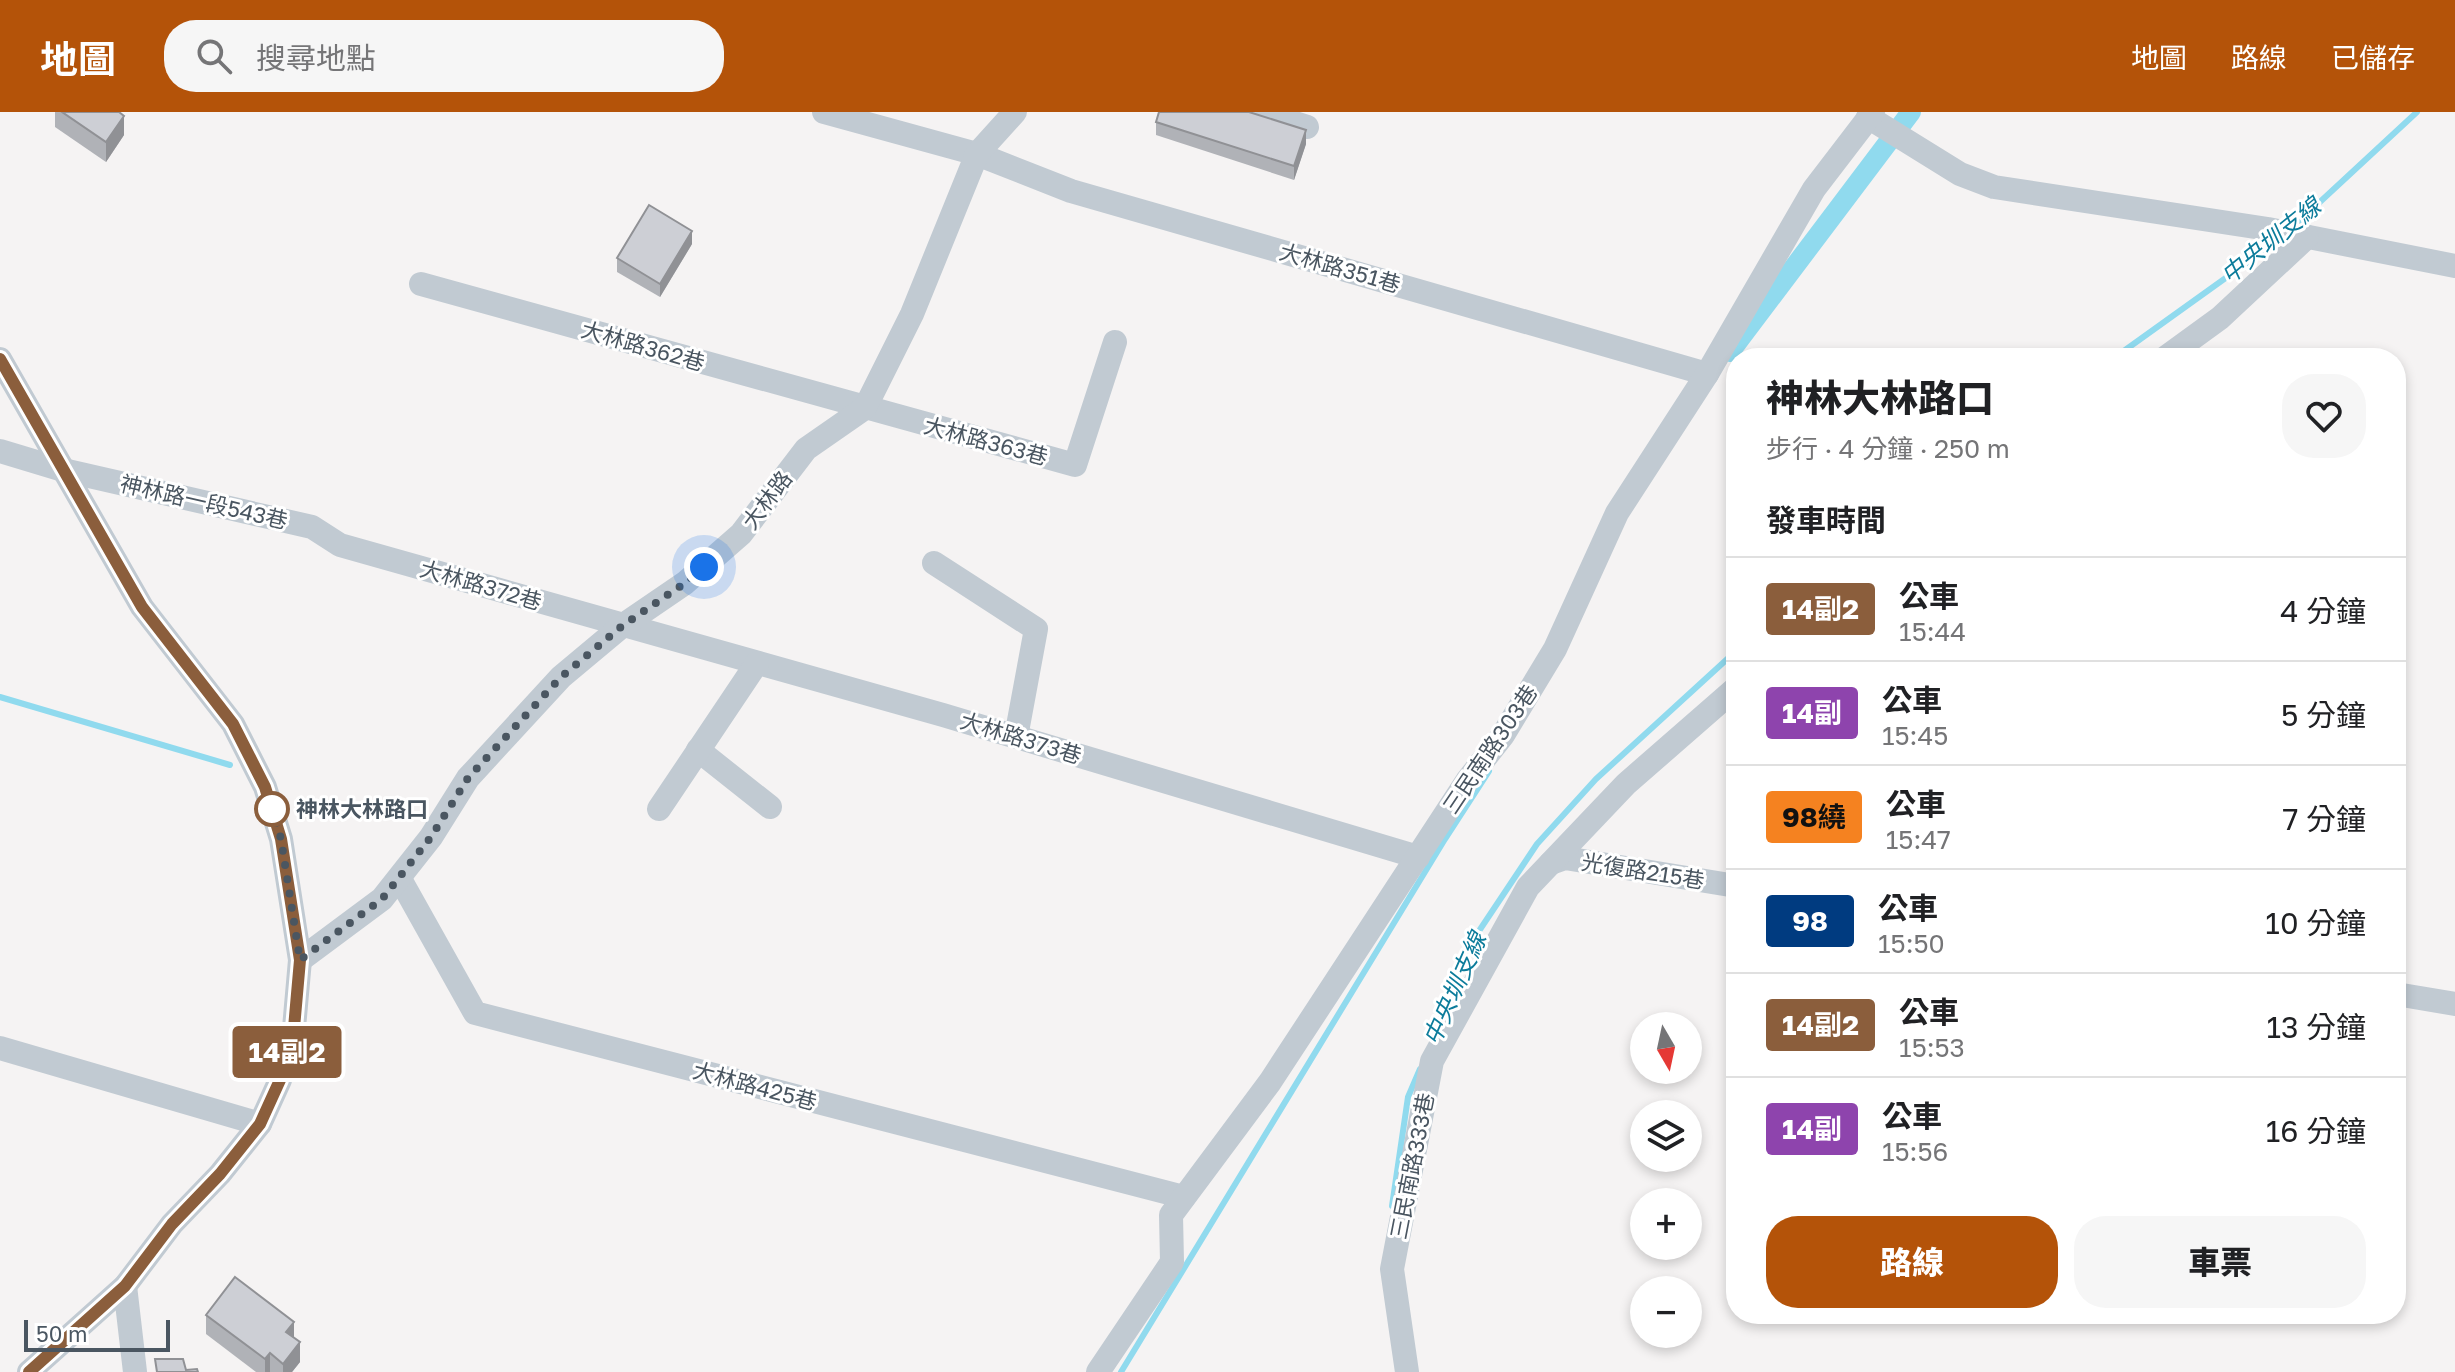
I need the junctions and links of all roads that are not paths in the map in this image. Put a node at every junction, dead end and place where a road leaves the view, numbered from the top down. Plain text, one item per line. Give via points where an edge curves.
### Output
1 (824, 112) edge
2 (1015, 112) edge
3 (1262, 112) edge
4 (1870, 115) edge
5 (1307, 127) edge
6 (977, 154) junction
7 (2294, 234) junction
8 (2455, 266) edge
9 (421, 284) dead end
10 (1115, 342) dead end
11 (2179, 348) edge
12 (0, 359) edge
13 (1707, 374) junction
14 (865, 408) junction
15 (0, 451) edge
16 (63, 470) junction
17 (340, 545) joint
18 (934, 563) dead end
19 (622, 626) junction
20 (757, 663) junction
21 (1726, 697) edge
22 (1016, 737) junction
23 (698, 750) junction
24 (770, 807) dead end
25 (659, 809) dead end
26 (1418, 857) junction
27 (1551, 863) junction
28 (400, 879) junction
29 (1726, 884) edge
30 (300, 960) junction
31 (2406, 996) edge
32 (2455, 1004) edge
33 (0, 1048) edge
34 (260, 1124) junction
35 (1184, 1197) junction
36 (125, 1286) junction
37 (29, 1372) edge
38 (135, 1372) edge
39 (1098, 1372) edge
40 (1409, 1372) edge

1 - 6 street, 大林路351巷
2 - 6 street, 大林路
3 - 5 street
4 - 7 street via 1922,152 1994,187
4 - 13 street, 三民南路303巷 via 1814,189
6 - 13 street, 大林路351巷 via 1071,191
6 - 14 street, 大林路 via 912,314
7 - 8 street
7 - 11 street via 2220,318
9 - 14 street, 大林路362巷
10 - 14 street, 大林路363巷 via 1075,465
12 - 16 street
13 - 26 street, 三民南路303巷 via 1617,513 1548,661
14 - 19 street, 大林路 via 806,449 741,534 685,583
15 - 16 street, 神林路一段543巷
16 - 17 street, 神林路一段543巷 via 312,527
16 - 30 street via 142,607 233,724 265,787 281,839
17 - 19 street, 大林路372巷
18 - 22 street via 1036,629
19 - 20 street, 大林路373巷
19 - 28 street, 大林路 via 561,677 468,778
20 - 22 street, 大林路373巷
20 - 23 street
21 - 27 street, 三民南路333巷 via 1626,784
22 - 26 street, 大林路373巷
23 - 24 street
23 - 25 street
26 - 35 street, 三民南路303巷 via 1270,1082
27 - 29 street, 光復路215巷 via 1565,858
27 - 40 street, 三民南路333巷 via 1528,887 1432,1061 1392,1269
28 - 30 street, 大林路 via 382,899
28 - 35 street, 大林路425巷 via 475,1013
30 - 34 street via 294,1028 280,1080
31 - 32 street
33 - 34 street
34 - 36 street
35 - 39 street, 三民南路303巷 via 1171,1215 1172,1262
36 - 37 street
36 - 38 street

